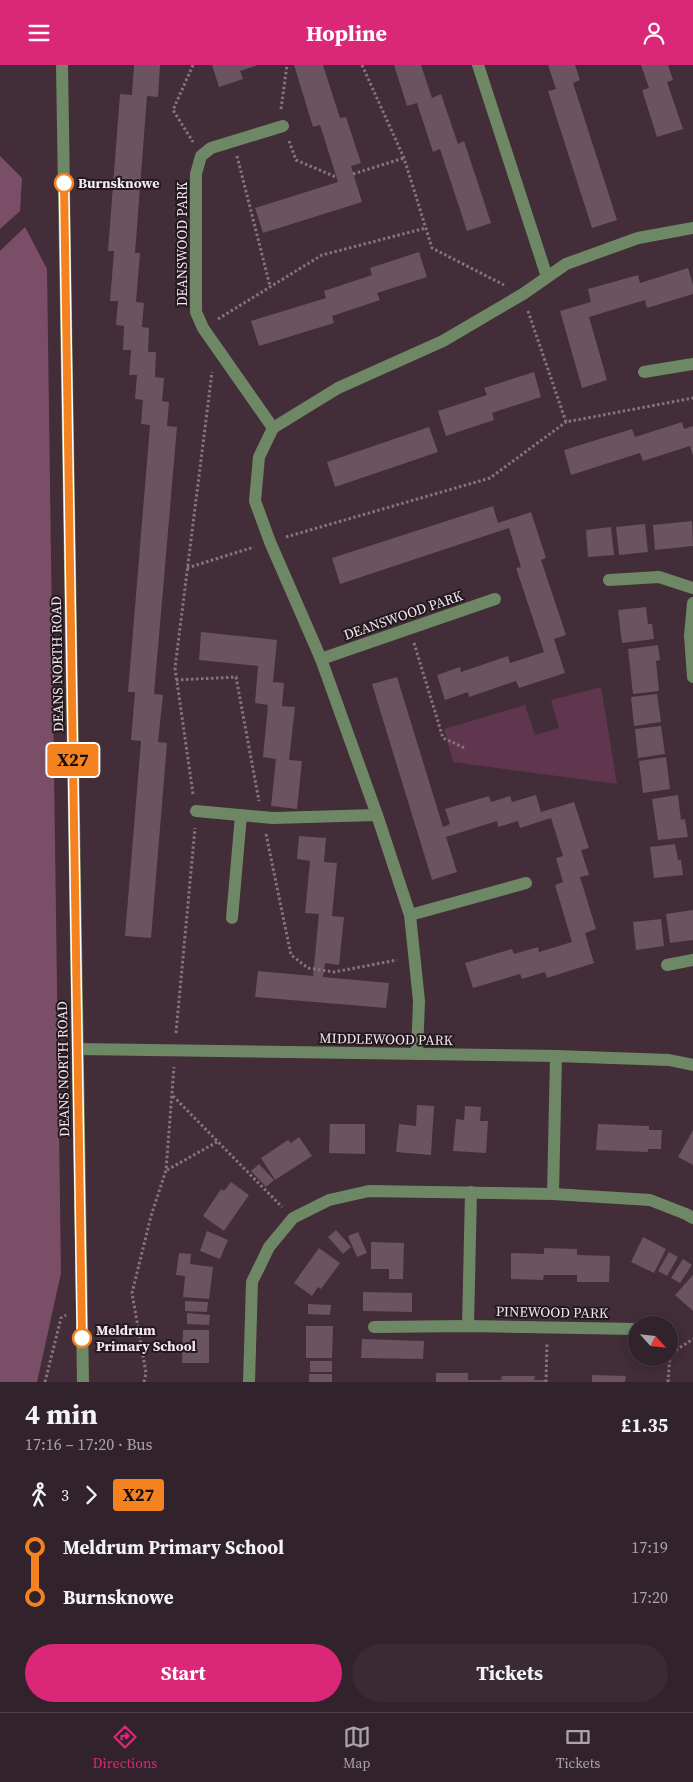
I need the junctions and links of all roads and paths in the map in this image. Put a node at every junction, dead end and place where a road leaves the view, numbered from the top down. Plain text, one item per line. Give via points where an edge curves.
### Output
1 (62, 65) edge
2 (193, 65) edge
3 (362, 65) edge
4 (478, 65) edge
5 (283, 126) dead end
6 (234, 142) junction
7 (201, 156) junction
8 (404, 158) junction
9 (353, 174) dead end
10 (426, 228) junction
11 (693, 228) edge
12 (547, 277) junction
13 (270, 286) junction
14 (523, 294) junction
15 (204, 328) junction
16 (214, 343) junction
17 (693, 364) edge
18 (644, 372) dead end
19 (693, 398) edge
20 (566, 422) junction
21 (273, 428) junction
22 (270, 541) junction
23 (187, 568) junction
24 (609, 580) dead end
25 (693, 588) edge
26 (495, 599) dead end
27 (693, 603) edge
28 (410, 628) junction
29 (322, 659) junction
30 (693, 677) edge
31 (176, 680) junction
32 (465, 748) dead end
33 (196, 811) junction
34 (241, 815) junction
35 (377, 815) junction
36 (262, 817) junction
37 (526, 883) dead end
38 (410, 915) junction
39 (232, 918) dead end
40 (415, 957) junction
41 (693, 960) edge
42 (667, 965) dead end
43 (78, 1049) junction
44 (174, 1050) junction
45 (417, 1054) junction
46 (556, 1057) junction
47 (693, 1065) edge
48 (172, 1096) junction
49 (218, 1142) junction
50 (166, 1170) junction
51 (471, 1192) junction
52 (553, 1194) junction
53 (293, 1218) junction
54 (693, 1218) edge
55 (82, 1306) junction
56 (468, 1326) junction
57 (374, 1327) dead end
58 (548, 1327) junction
59 (628, 1329) edge
60 (693, 1339) edge
61 (678, 1348) edge
62 (669, 1366) edge
63 (45, 1382) edge
64 (83, 1382) edge
65 (144, 1382) edge
66 (250, 1382) edge
67 (546, 1382) edge
68 (668, 1382) edge

1 - 43 street, DEANS NORTH ROAD
2 - 7 path via 173,110
3 - 8 path
4 - 12 street
5 - 6 street
6 - 7 street via 210,148
6 - 13 path
7 - 15 street, DEANSWOOD PARK via 196,174 196,312
8 - 9 path
8 - 10 path
10 - 13 path via 322,255
10 - 14 path via 432,248
11 - 12 street via 638,239 566,264
12 - 14 street
13 - 15 path
14 - 20 path
14 - 21 street via 443,341 338,389
15 - 16 street, DEANSWOOD PARK
16 - 21 street, DEANSWOOD PARK
16 - 23 path
17 - 18 street
19 - 20 path
20 - 22 path via 490,478
21 - 22 street via 259,457 255,501
22 - 23 path
22 - 29 street
23 - 31 path
24 - 25 street via 659,577
26 - 28 street, DEANSWOOD PARK
27 - 30 street via 690,636
28 - 29 street, DEANSWOOD PARK
28 - 32 path via 443,738
29 - 35 street
31 - 33 path
31 - 36 path via 236,677
33 - 34 street
33 - 44 path
34 - 36 street
34 - 39 street
35 - 36 street
35 - 38 street
36 - 40 path via 291,955 308,969 334,972
37 - 38 street
38 - 40 street
40 - 45 street via 419,1001
41 - 42 street
43 - 44 street, MIDDLEWOOD PARK
43 - 55 street, DEANS NORTH ROAD
44 - 45 street, MIDDLEWOOD PARK
44 - 48 path
45 - 46 street, MIDDLEWOOD PARK
46 - 47 street, MIDDLEWOOD PARK via 670,1061
46 - 52 street
48 - 49 path
48 - 50 path
49 - 50 path
49 - 53 path
50 - 65 path via 132,1293 146,1373
51 - 52 street
51 - 53 street via 369,1191 329,1200
51 - 56 street
52 - 54 street via 650,1200
53 - 66 street via 269,1247 252,1282
55 - 63 path via 61,1318
55 - 64 street, DEANS NORTH ROAD
56 - 57 street, PINEWOOD PARK
56 - 58 street, PINEWOOD PARK
58 - 59 street, PINEWOOD PARK
58 - 67 path
60 - 61 path
62 - 68 path

